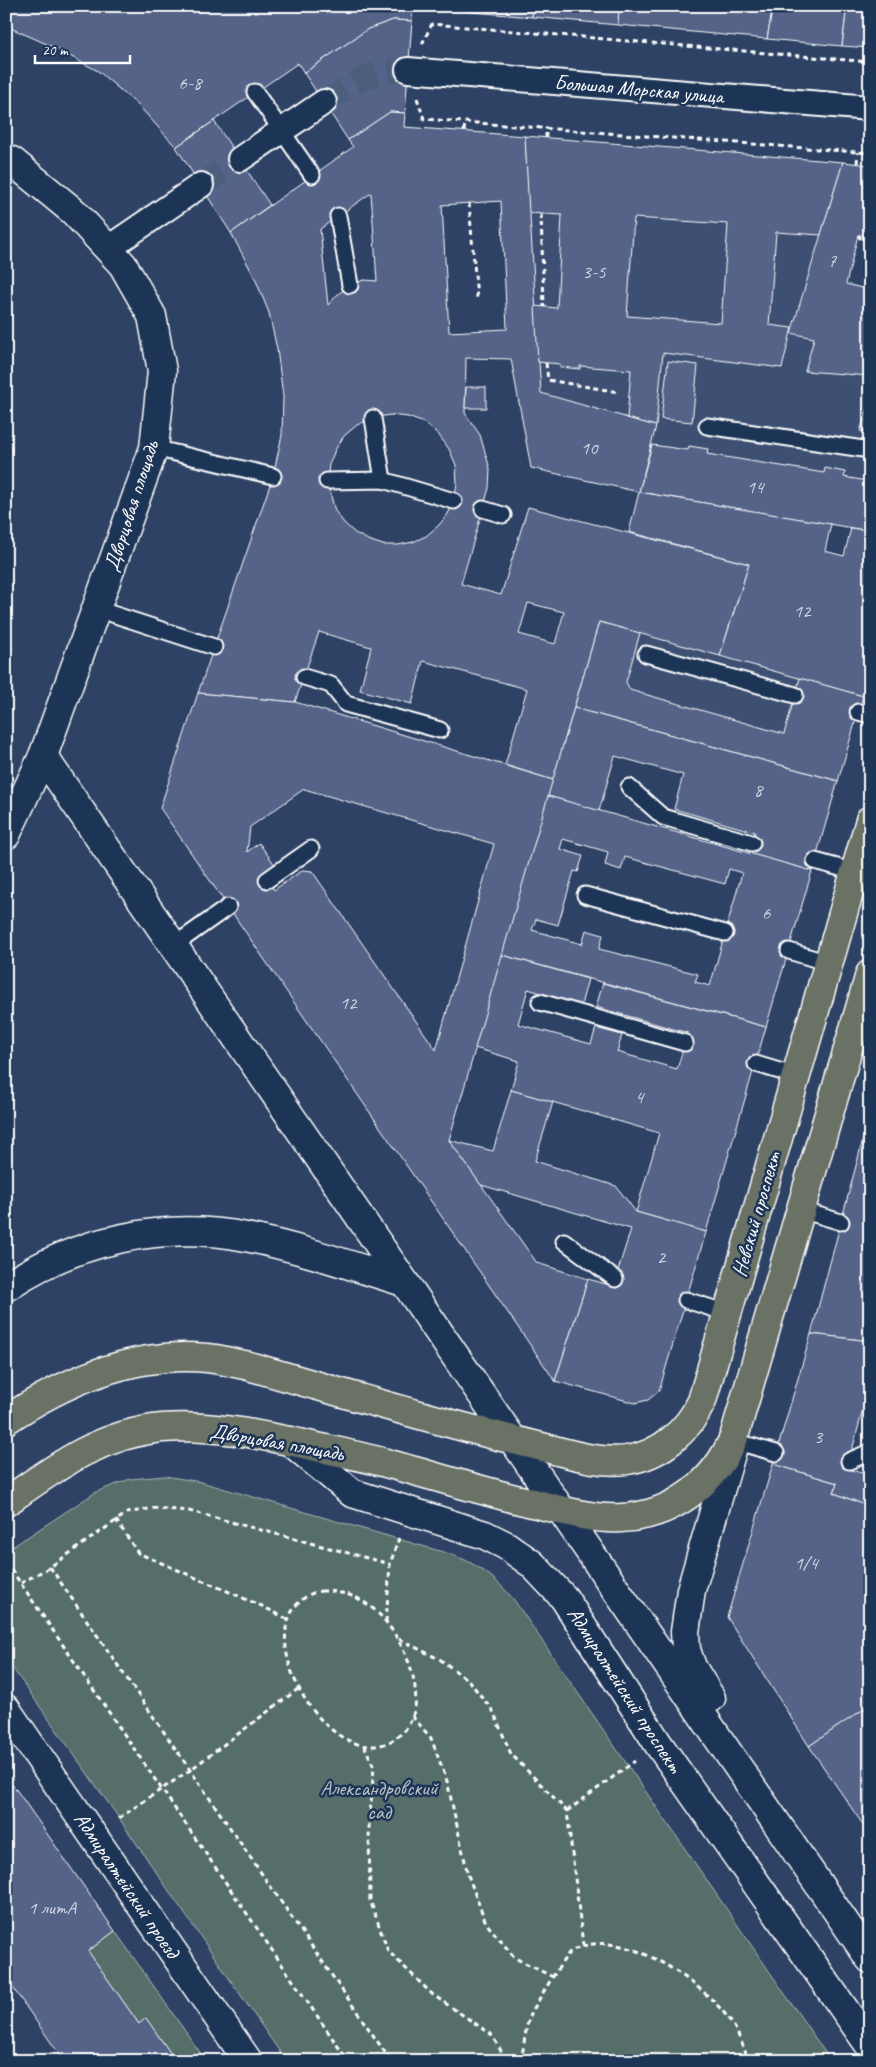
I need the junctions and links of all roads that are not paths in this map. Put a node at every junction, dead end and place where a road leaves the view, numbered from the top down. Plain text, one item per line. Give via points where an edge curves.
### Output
1 (408, 70) tunnel mouth
2 (254, 92) dead end
3 (324, 102) tunnel mouth
4 (870, 108) edge
5 (282, 131) junction
6 (6, 159) edge
7 (240, 159) tunnel mouth
8 (312, 175) dead end
9 (201, 185) tunnel mouth
10 (338, 216) dead end
11 (107, 249) junction
12 (350, 286) dead end
13 (373, 418) dead end
14 (707, 426) dead end
15 (154, 448) junction
16 (870, 450) edge
17 (273, 476) dead end
18 (383, 480) junction
19 (327, 481) dead end
20 (454, 501) dead end
21 (483, 509) dead end
22 (503, 515) dead end
23 (97, 609) junction
24 (214, 647) dead end
25 (646, 654) dead end
26 (304, 677) dead end
27 (796, 695) dead end
28 (440, 730) dead end
29 (43, 756) junction
30 (629, 787) dead end
31 (870, 820) edge
32 (6, 835) edge
33 (752, 843) dead end
34 (311, 849) dead end
35 (815, 861) dead end
36 (855, 872) junction
37 (267, 880) dead end
38 (585, 895) dead end
39 (228, 907) dead end
40 (725, 933) dead end
41 (174, 946) junction
42 (789, 951) dead end
43 (828, 962) junction
44 (870, 974) edge
45 (540, 1002) dead end
46 (684, 1043) dead end
47 (756, 1064) dead end
48 (796, 1076) junction
49 (801, 1210) junction
50 (841, 1222) dead end
51 (564, 1241) dead end
52 (615, 1279) dead end
53 (404, 1282) junction
54 (6, 1287) edge
55 (686, 1300) dead end
56 (727, 1313) junction
57 (6, 1420) edge
58 (736, 1433) junction
59 (513, 1440) junction
60 (290, 1441) junction
61 (870, 1452) edge
62 (776, 1453) dead end
63 (849, 1461) dead end
64 (6, 1502) edge
65 (560, 1509) junction
66 (6, 1709) edge
67 (715, 1734) junction
68 (870, 1959) edge
69 (870, 2046) edge
70 (248, 2061) edge

1 - 4 street, Большая Морская улица
2 - 5 lane
3 - 5 street
5 - 7 street
5 - 8 lane
6 - 11 street, Дворцовая площадь via 74,212
9 - 11 street
10 - 12 lane
11 - 15 street, Дворцовая площадь via 123,265 152,316 162,371
13 - 18 lane
14 - 16 lane
15 - 17 lane
15 - 23 street, Дворцовая площадь
18 - 19 lane
18 - 20 lane
21 - 22 lane
23 - 24 lane
23 - 29 street, Дворцовая площадь
25 - 27 lane
26 - 28 lane via 331,685 346,704
29 - 32 street, Дворцовая площадь
29 - 41 street
30 - 33 lane via 663,817
31 - 36 main road, Невский проспект
34 - 37 lane
35 - 36 lane
36 - 43 main road, Невский проспект
38 - 40 lane
39 - 41 lane
41 - 53 street
42 - 43 lane
43 - 48 main road, Невский проспект
44 - 49 main road, Невский проспект
45 - 46 lane
47 - 48 lane
48 - 56 main road, Невский проспект
49 - 50 lane
49 - 58 main road, Невский проспект
51 - 52 lane
53 - 54 street via 245,1237 181,1233 147,1234 97,1244 60,1257
53 - 59 street
55 - 56 lane
56 - 59 main road, Невский проспект via 697,1410 682,1431 661,1448 636,1458 610,1461
57 - 59 main road via 52,1393 96,1373 123,1365 166,1359 207,1358 245,1365
58 - 62 lane
58 - 65 main road, Невский проспект via 724,1459 709,1478 669,1506 647,1515 622,1518
58 - 67 street, Невский проспект via 691,1590 685,1632 692,1668 716,1706
59 - 65 street
60 - 64 main road, Дворцовая площадь via 215,1429 141,1431 79,1453
60 - 65 main road, Дворцовая площадь
60 - 69 street, Адмиралтейский проспект via 352,1493 486,1535 519,1554 545,1577 564,1598 654,1737
61 - 63 lane
65 - 67 street
66 - 70 street, Адмиралтейский проезд
67 - 68 street

